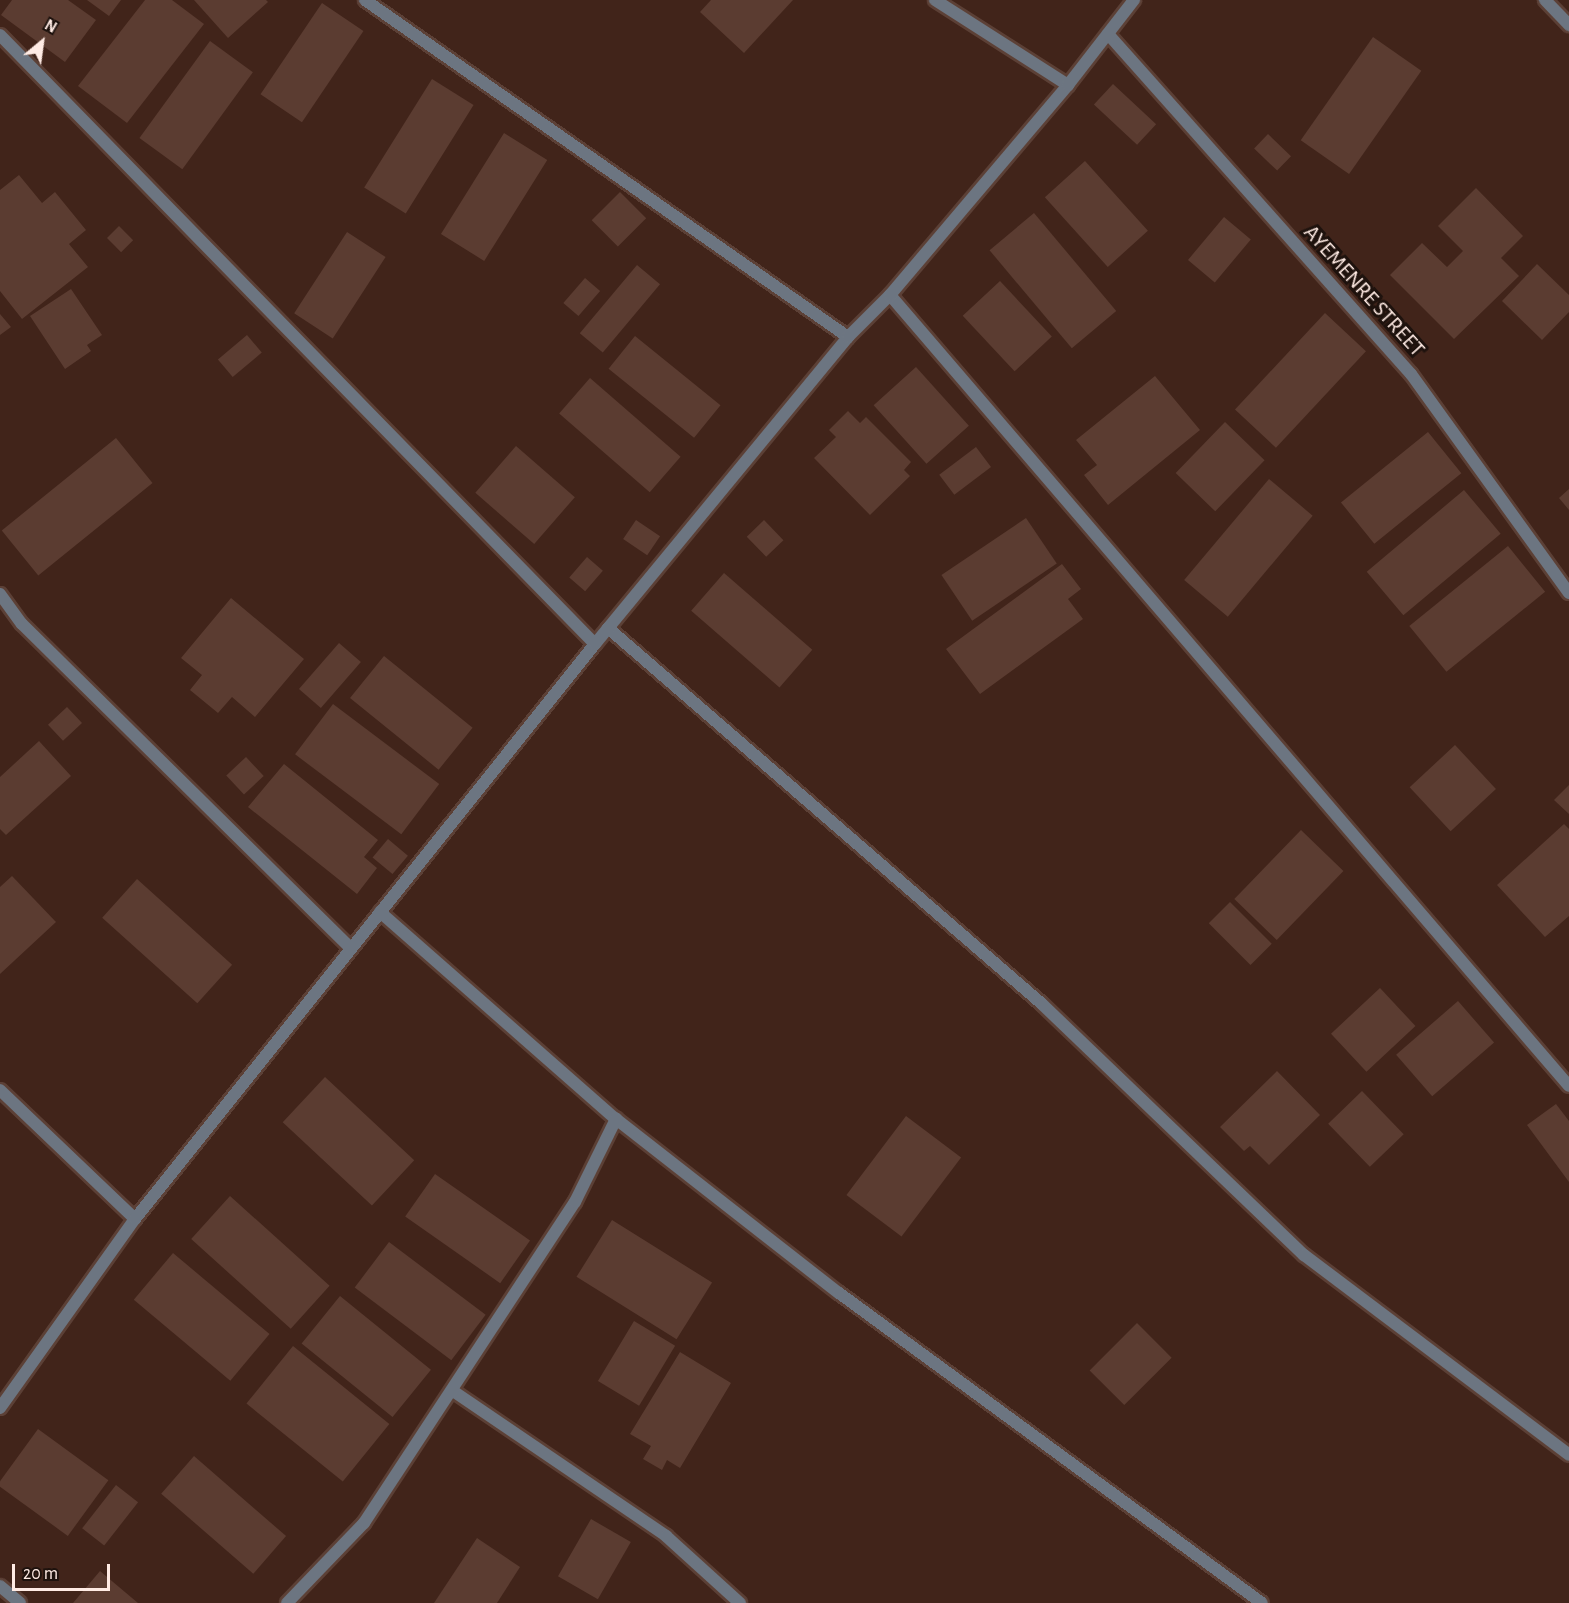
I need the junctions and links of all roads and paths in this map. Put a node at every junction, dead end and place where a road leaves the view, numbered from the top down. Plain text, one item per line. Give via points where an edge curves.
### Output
1 (365, 0) edge
2 (934, 0) edge
3 (1134, 0) edge
4 (1545, 0) edge
5 (1569, 25) edge
6 (1108, 34) junction
7 (0, 35) edge
8 (1068, 86) junction
9 (890, 295) junction
10 (848, 337) junction
11 (1569, 593) edge
12 (0, 594) edge
13 (608, 628) junction
14 (595, 644) junction
15 (380, 912) junction
16 (351, 949) junction
17 (1569, 1086) edge
18 (0, 1090) edge
19 (616, 1119) junction
20 (135, 1219) junction
21 (453, 1391) junction
22 (0, 1408) edge
23 (1569, 1455) edge
24 (0, 1586) edge
25 (20, 1603) edge
26 (287, 1603) edge
27 (740, 1603) edge
28 (1262, 1603) edge

1 - 10 street
2 - 8 street
3 - 6 street
4 - 5 street
6 - 8 street
6 - 11 street, AYEMENRE STREET via 1411,374
7 - 14 street
8 - 9 street
9 - 10 street
9 - 17 street
10 - 13 street
12 - 16 street via 22,624
13 - 14 street
13 - 23 street via 1042,1004 1304,1255
14 - 15 street
15 - 16 street
15 - 19 street
16 - 20 street
18 - 20 street
19 - 21 street via 575,1203
19 - 28 street via 839,1293
20 - 22 street
21 - 26 street via 364,1523
21 - 27 street via 666,1536
24 - 25 street

